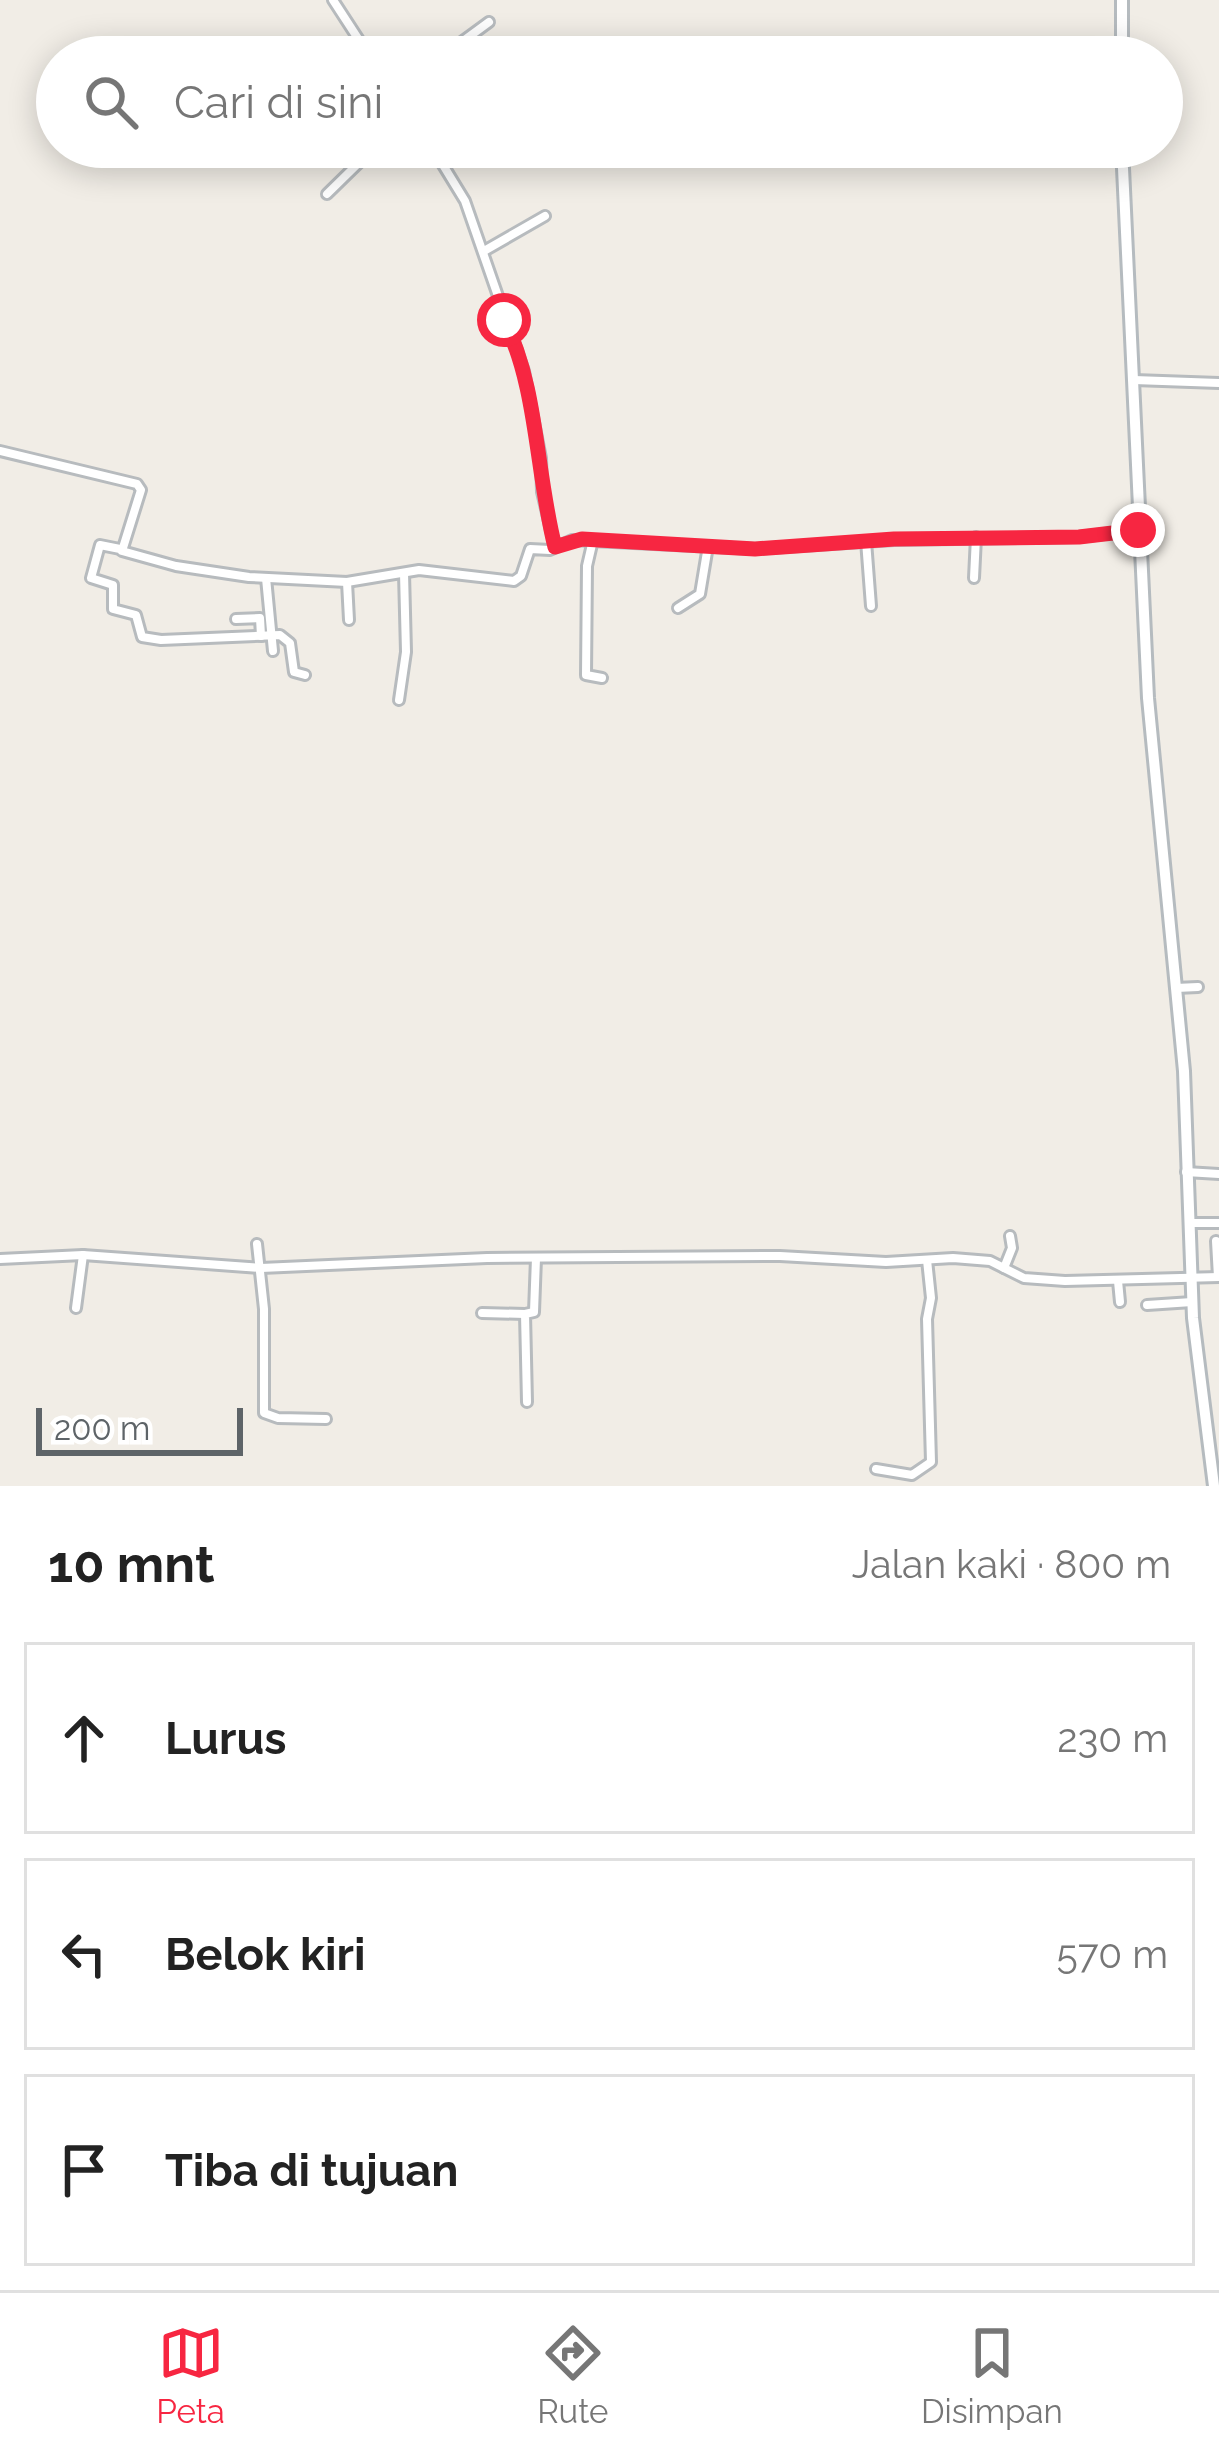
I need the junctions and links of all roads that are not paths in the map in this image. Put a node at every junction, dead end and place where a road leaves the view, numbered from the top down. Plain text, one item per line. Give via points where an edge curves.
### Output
1 (333, 0) edge
2 (1122, 0) edge
3 (489, 22) dead end
4 (356, 36) edge
5 (470, 36) edge
6 (1122, 36) edge
7 (354, 168) edge
8 (446, 168) edge
9 (1123, 168) edge
10 (327, 194) dead end
11 (545, 216) dead end
12 (484, 251) junction
13 (1132, 380) junction
14 (1219, 383) edge
15 (0, 451) edge
16 (1138, 530) junction
17 (976, 537) junction
18 (593, 540) junction
19 (866, 542) junction
20 (709, 546) junction
21 (555, 547) junction
22 (120, 549) junction
23 (404, 573) junction
24 (266, 578) junction
25 (974, 578) dead end
26 (347, 582) junction
27 (871, 606) dead end
28 (678, 608) dead end
29 (236, 619) dead end
30 (349, 620) dead end
31 (266, 635) junction
32 (273, 651) dead end
33 (305, 675) dead end
34 (602, 678) dead end
35 (399, 700) dead end
36 (1198, 987) dead end
37 (1176, 988) junction
38 (1186, 1172) junction
39 (1219, 1174) edge
40 (1189, 1223) junction
41 (1219, 1223) edge
42 (1010, 1236) dead end
43 (1216, 1241) dead end
44 (257, 1244) dead end
45 (83, 1255) junction
46 (536, 1258) junction
47 (0, 1259) edge
48 (927, 1260) junction
49 (260, 1263) junction
50 (1005, 1265) junction
51 (1218, 1273) edge
52 (1190, 1276) junction
53 (1118, 1281) junction
54 (1120, 1302) dead end
55 (1192, 1302) junction
56 (1147, 1305) dead end
57 (76, 1308) dead end
58 (482, 1313) dead end
59 (525, 1314) junction
60 (527, 1402) dead end
61 (326, 1419) dead end
62 (876, 1469) dead end
63 (1214, 1486) edge

1 - 4 street
2 - 6 main road
3 - 5 street
7 - 10 street
8 - 12 street
9 - 13 main road
11 - 12 street
12 - 21 street via 525,376
13 - 14 street
13 - 16 main road
15 - 22 street via 137,484
16 - 17 street
16 - 37 main road
17 - 19 street
17 - 25 street
18 - 20 street
18 - 21 street
18 - 34 street via 586,675
19 - 20 street
19 - 27 street
20 - 28 street via 700,594
21 - 23 street via 530,549 516,580
22 - 24 street
22 - 31 street via 100,545 91,576 113,585 112,609 136,615 142,637
23 - 26 street
23 - 35 street
24 - 26 street
24 - 31 street
26 - 30 street
29 - 31 street via 258,617
31 - 32 street
31 - 33 street via 287,638 294,672
36 - 37 street
37 - 38 main road
38 - 39 street
38 - 40 main road
40 - 41 street
40 - 52 main road
42 - 50 street
43 - 51 street
44 - 49 street
45 - 47 street
45 - 49 street
45 - 57 street
46 - 48 street
46 - 49 street
46 - 59 street via 534,1312
48 - 50 street
48 - 62 street via 931,1461 912,1475
49 - 61 street via 264,1413
50 - 53 street via 1029,1279
51 - 52 street
52 - 53 street
52 - 55 main road
53 - 54 street
55 - 56 street
55 - 63 main road
58 - 59 street
59 - 60 street

